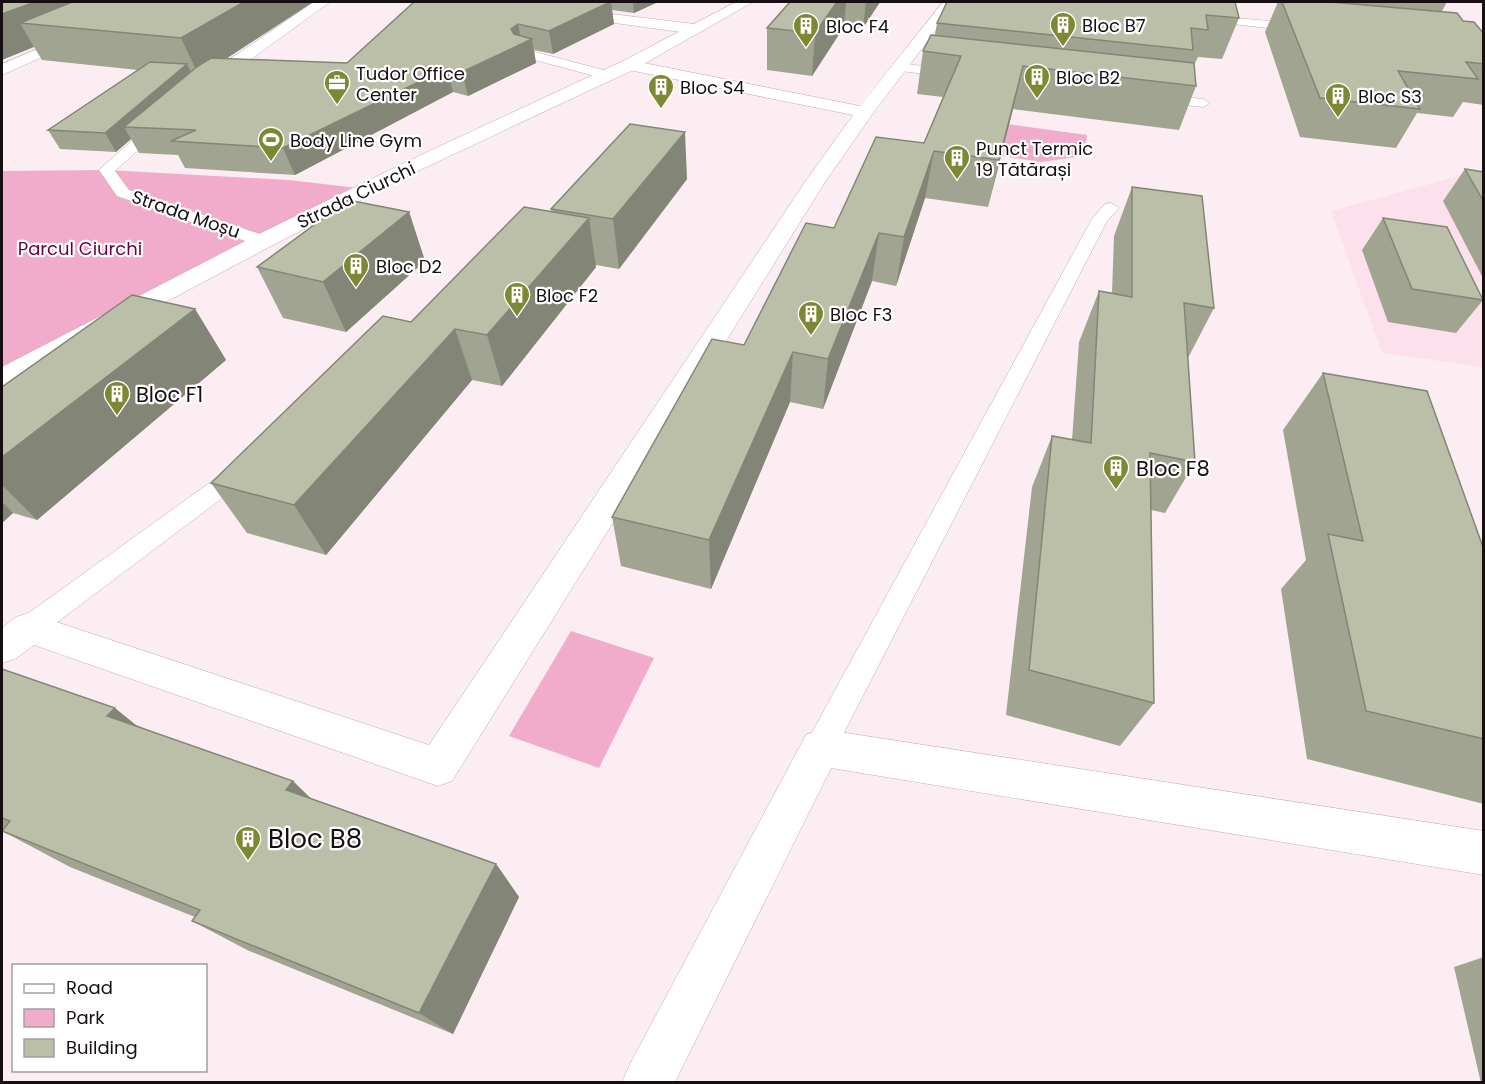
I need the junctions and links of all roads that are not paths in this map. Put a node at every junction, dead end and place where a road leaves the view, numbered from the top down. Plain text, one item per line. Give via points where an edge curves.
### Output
1 (160, 2) edge
2 (323, 2) edge
3 (746, 2) edge
4 (950, 2) edge
5 (552, 13) edge
6 (1194, 17) edge
7 (695, 29) junction
8 (1314, 30) edge
9 (524, 53) edge
10 (629, 65) junction
11 (899, 67) junction
12 (2, 70) edge
13 (606, 75) junction
14 (974, 76) edge
15 (201, 87) edge
16 (1137, 95) edge
17 (1203, 103) dead end
18 (864, 112) junction
19 (170, 115) edge
20 (1111, 208) dead end
21 (263, 241) junction
22 (2, 378) edge
23 (260, 458) edge
24 (15, 638) edge
25 (820, 748) junction
26 (1484, 853) edge
27 (648, 1083) edge

1 - 12 street
2 - 15 street
3 - 7 street, Strada Ciurchi
4 - 11 street
5 - 7 street via 599,15
6 - 8 lane
7 - 10 street, Strada Ciurchi
9 - 13 lane
10 - 13 street, Strada Ciurchi
10 - 18 street
11 - 14 lane
11 - 18 street
13 - 21 street, Strada Ciurchi
16 - 17 lane
18 - 24 street via 438,767
19 - 21 lane, Strada Moșu via 107,170 123,193
20 - 25 lane via 1100,219
21 - 22 street, Strada Ciurchi
23 - 24 lane
25 - 26 street
25 - 27 street

